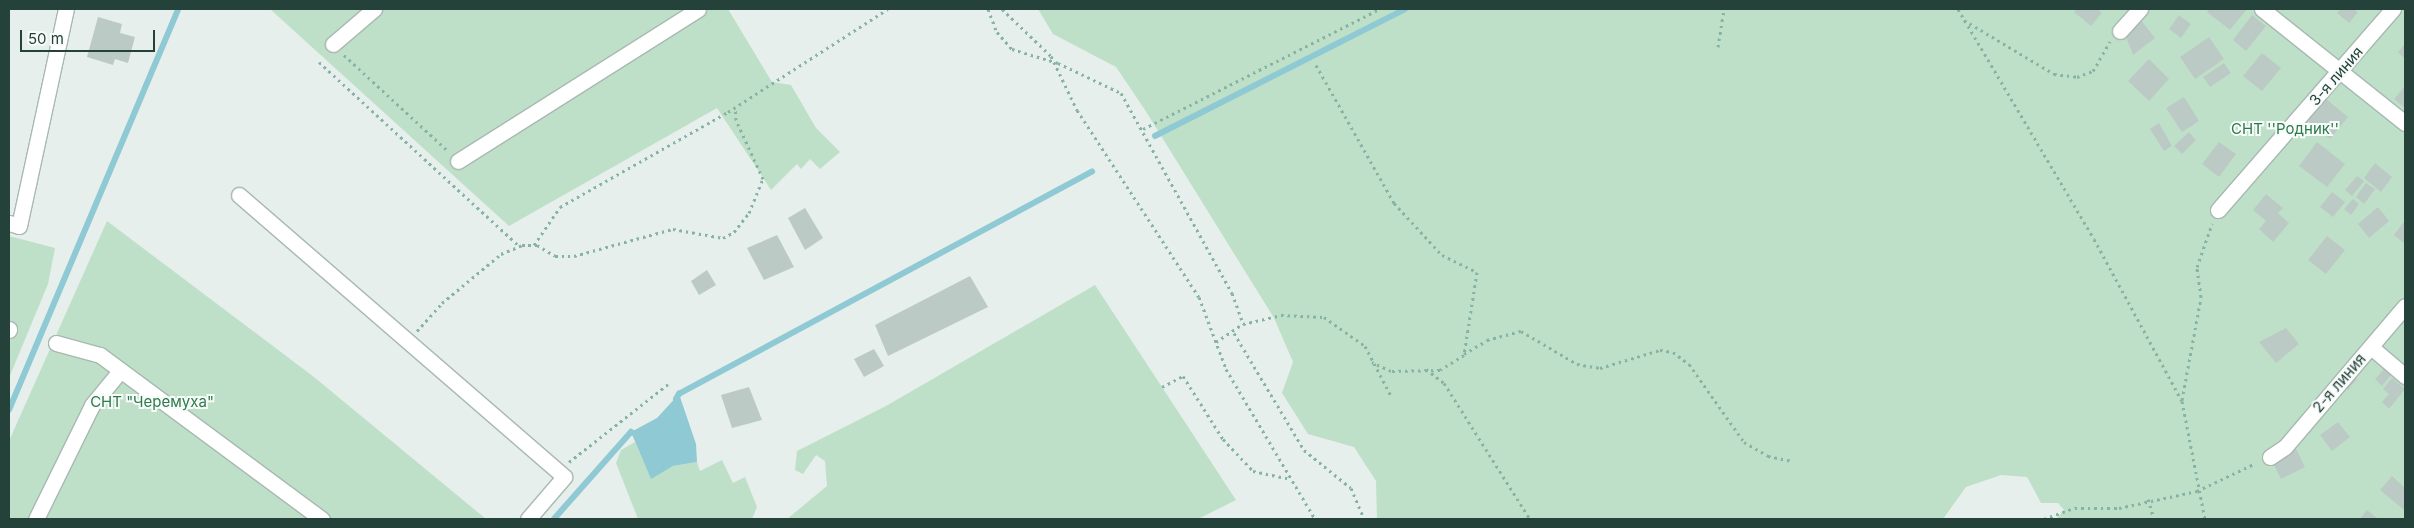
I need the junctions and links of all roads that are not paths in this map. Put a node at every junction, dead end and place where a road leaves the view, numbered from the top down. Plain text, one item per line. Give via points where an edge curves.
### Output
1 (66, 9) edge
2 (374, 9) edge
3 (698, 9) edge
4 (2140, 9) edge
5 (2262, 9) edge
6 (2393, 9) edge
7 (2120, 31) road end
8 (333, 44) road end
9 (2340, 71) junction
10 (2405, 123) edge
11 (458, 161) road end
12 (240, 195) dead end
13 (2218, 210) road end
14 (9, 223) edge
15 (2405, 306) edge
16 (56, 343) dead end
17 (2371, 347) junction
18 (120, 371) junction
19 (2405, 376) edge
20 (2270, 456) road end
21 (36, 519) edge
22 (322, 519) edge
23 (528, 519) edge

1 - 14 street via 19,226
2 - 8 street
3 - 11 street
4 - 7 street
5 - 9 street
6 - 9 street, 3-я линия
9 - 10 street
9 - 13 street, 3-я линия
12 - 23 street via 564,477
15 - 17 street, 2-я линия
16 - 18 street via 100,355
17 - 19 street
17 - 20 street, 2-я линия via 2285,447
18 - 21 street via 92,405
18 - 22 street

